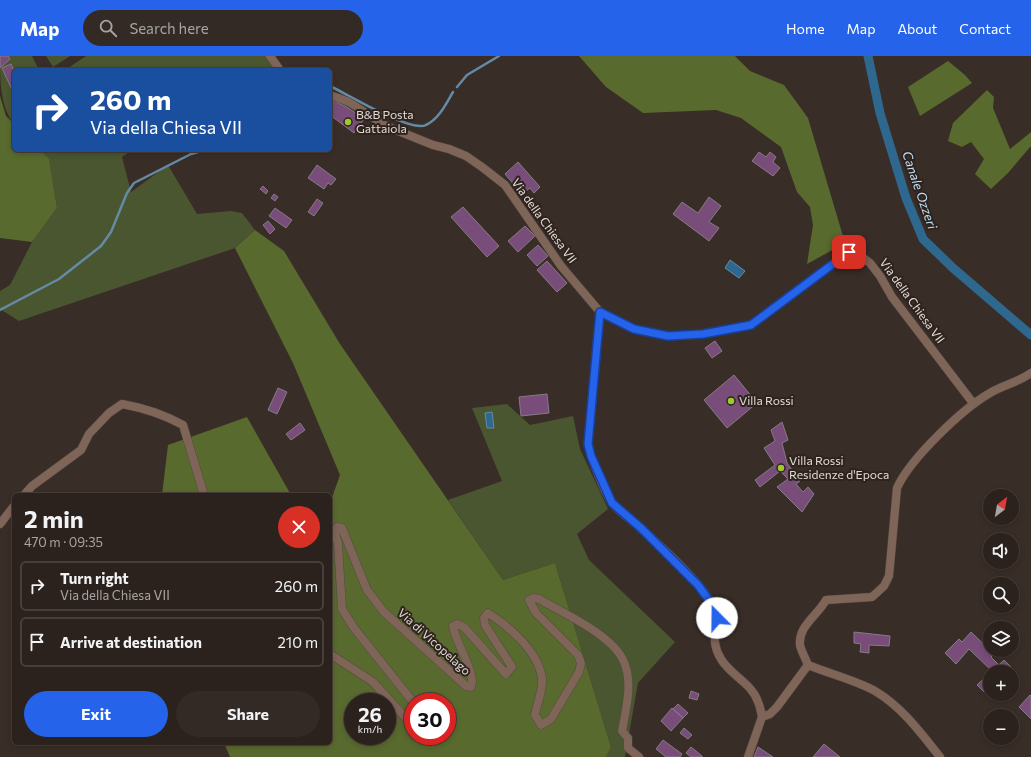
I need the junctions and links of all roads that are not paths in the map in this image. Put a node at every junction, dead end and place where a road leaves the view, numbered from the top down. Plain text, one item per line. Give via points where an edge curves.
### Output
1 (270, 56) edge
2 (279, 68) edge
3 (332, 96) edge
4 (600, 312) junction
5 (1031, 373) edge
6 (973, 403) junction
7 (26, 493) edge
8 (203, 493) edge
9 (12, 509) edge
10 (0, 524) edge
11 (332, 655) edge
12 (808, 666) junction
13 (406, 693) edge
14 (404, 716) edge
15 (762, 716) junction
16 (639, 757) edge
17 (748, 757) edge
18 (940, 757) edge

1 - 2 street
3 - 4 street, Via della Chiesa VII via 348,102 386,126 466,156 505,185 561,266
4 - 6 street, Via della Chiesa VII via 634,329 668,336 703,334 751,325 849,252 858,254 870,263 892,297
4 - 15 street via 588,444 591,456 612,503 709,598 717,618 714,646 728,669 746,684 758,700
5 - 6 street
6 - 12 street via 944,430 902,477 897,488 889,576 884,586 872,597 826,600 820,611 802,630 800,645
7 - 8 street via 81,450 89,434 109,413 122,404 168,416 183,425
9 - 10 street
11 - 14 street via 373,682
12 - 15 street via 777,707 770,714
12 - 18 street via 874,691 891,702 908,718
13 - 16 street, Via di Vicopelago via 342,609 335,532 337,527 342,528 367,590 384,612 466,686 471,687 472,678 453,626 457,624 464,627 506,674 512,667 485,624 484,618 488,613 523,643 540,669 542,680 535,715 541,725 551,719 579,672 581,663 578,655 536,613 529,600 539,599 612,645 624,662 627,678 628,696 622,731 628,738 628,748
15 - 17 street

